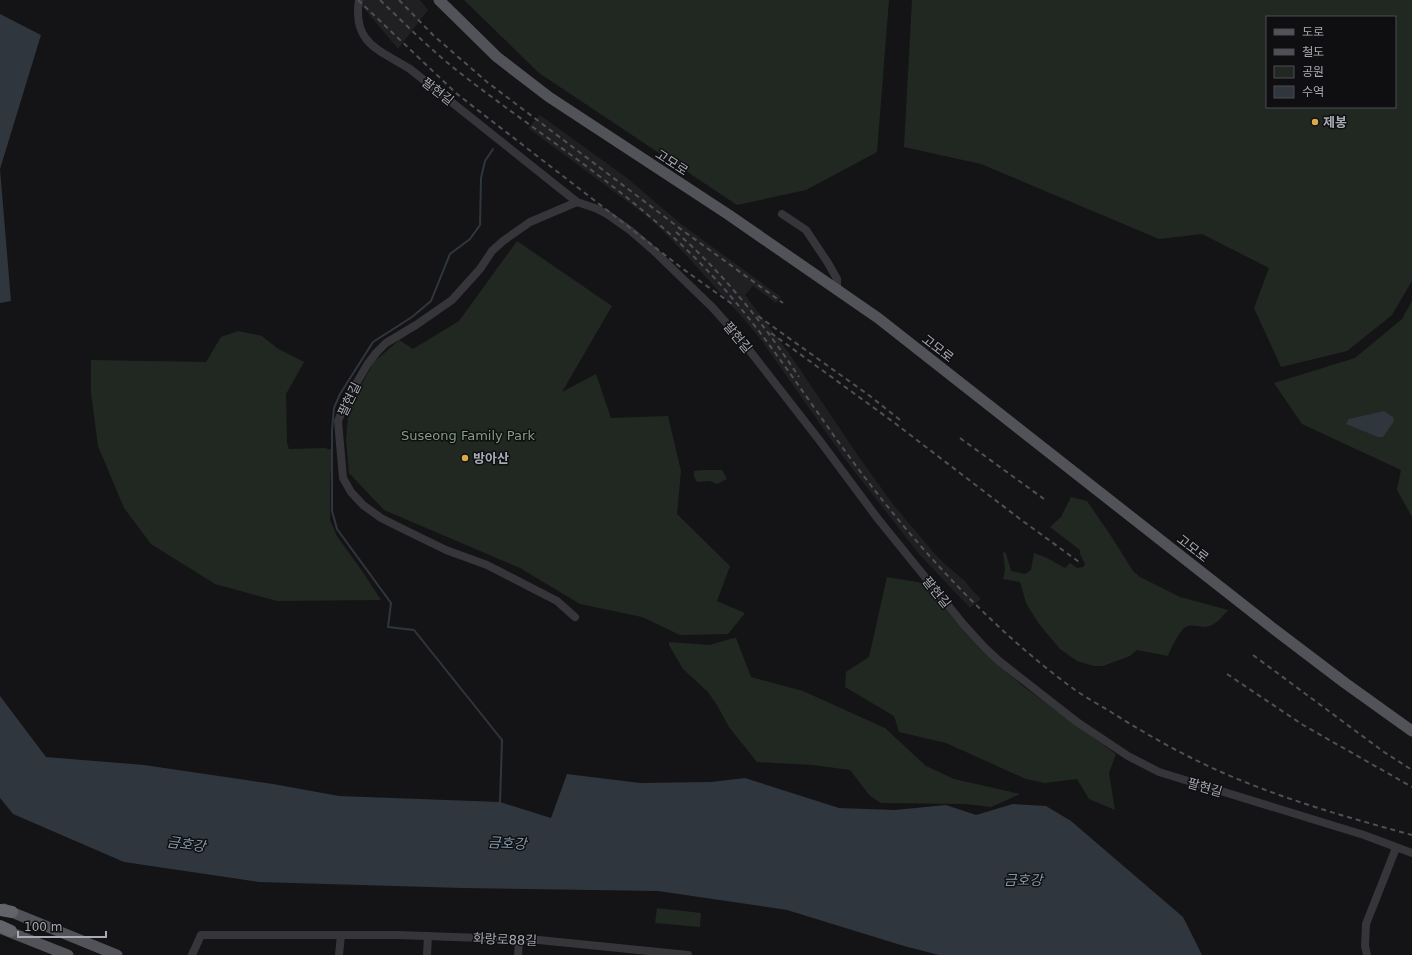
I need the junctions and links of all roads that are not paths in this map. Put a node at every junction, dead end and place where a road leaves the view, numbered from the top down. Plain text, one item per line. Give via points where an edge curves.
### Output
1 (358, 0) edge
2 (439, 0) edge
3 (577, 202) junction
4 (782, 214) dead end
5 (837, 291) junction
6 (575, 617) dead end
7 (1412, 731) edge
8 (1396, 848) junction
9 (1412, 853) edge
10 (4, 910) edge
11 (4, 928) edge
12 (341, 935) junction
13 (428, 936) junction
14 (519, 939) junction
15 (615, 951) edge
16 (68, 955) edge
17 (117, 955) edge
18 (192, 955) edge
19 (339, 955) edge
20 (427, 955) edge
21 (518, 955) edge
22 (688, 955) edge
23 (1367, 955) edge

1 - 3 street, 팔현길 via 359,25 369,43 410,69
2 - 5 main road, 고모로 via 497,57 550,97 729,215
3 - 6 street, 팔현길 via 530,222 503,241 452,300 386,343 366,365 338,421 343,478 363,505 403,529 446,550 487,565 551,597
3 - 8 street, 팔현길 via 612,217 654,251 713,308 743,342 882,525 964,625 999,661 1102,740 1159,772
4 - 5 street via 806,230 837,279
5 - 7 main road, 고모로 via 878,318 1295,645
8 - 9 street, 팔현길
8 - 23 street via 1366,924
10 - 17 main road
11 - 16 main road
12 - 13 street, 화랑로88길
12 - 18 street, 화랑로88길 via 201,935
12 - 19 street
13 - 14 street, 화랑로88길
13 - 20 street
14 - 15 street, 화랑로88길
14 - 21 street
15 - 22 street, 화랑로88길

